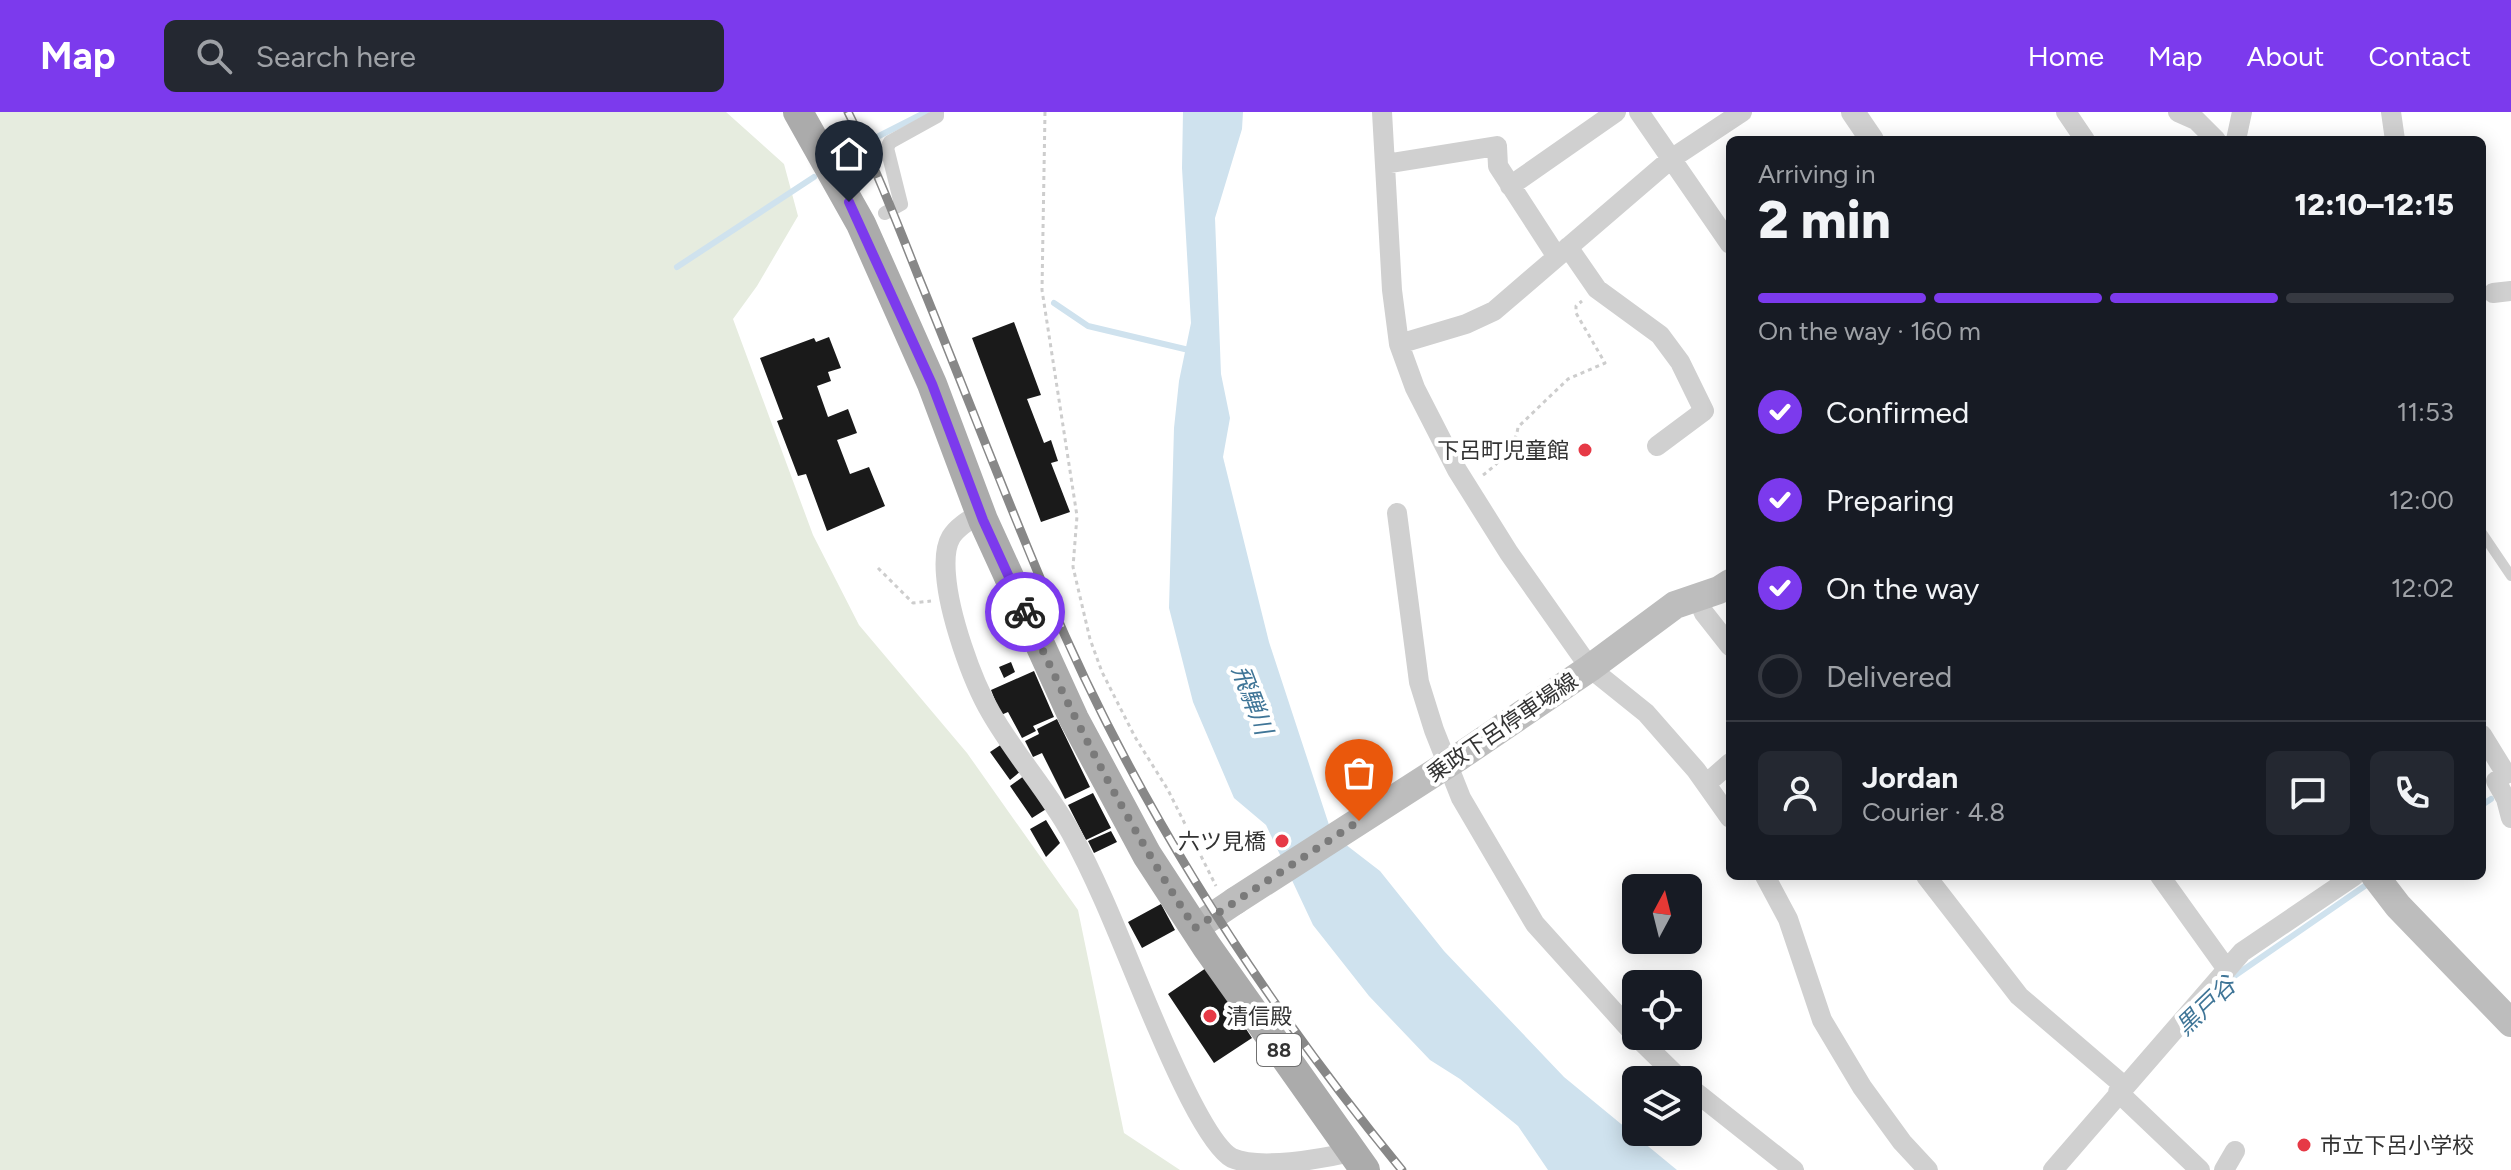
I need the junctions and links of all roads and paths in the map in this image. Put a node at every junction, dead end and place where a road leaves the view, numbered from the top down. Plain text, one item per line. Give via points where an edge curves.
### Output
1 (798, 112) edge
2 (937, 112) edge
3 (1045, 112) edge
4 (1382, 112) edge
5 (1616, 112) edge
6 (1639, 112) edge
7 (1742, 112) edge
8 (1853, 112) edge
9 (2066, 112) edge
10 (2178, 112) edge
11 (2242, 112) edge
12 (2391, 112) edge
13 (1869, 136) edge
14 (2082, 136) edge
15 (2212, 136) edge
16 (2237, 136) edge
17 (2394, 136) edge
18 (1671, 159) junction
19 (1385, 164) junction
20 (1510, 186) junction
21 (885, 213) dead end
22 (1726, 238) edge
23 (1562, 252) junction
24 (1597, 289) junction
25 (1399, 344) junction
26 (1657, 446) dead end
27 (1467, 487) junction
28 (981, 513) junction
29 (1397, 513) dead end
30 (2486, 539) edge
31 (878, 568) dead end
32 (2511, 576) edge
33 (1726, 586) edge
34 (951, 596) junction
35 (1697, 597) junction
36 (1726, 641) edge
37 (1590, 668) junction
38 (2486, 745) edge
39 (1726, 766) edge
40 (2499, 779) edge
41 (1706, 784) junction
42 (1726, 812) edge
43 (2511, 818) edge
44 (1767, 880) edge
45 (1939, 880) edge
46 (2163, 880) edge
47 (2348, 880) edge
48 (2378, 880) edge
49 (1231, 904) junction
50 (1195, 928) junction
51 (2226, 968) junction
52 (2507, 1010) edge
53 (1667, 1066) edge
54 (2124, 1092) junction
55 (1702, 1097) edge
56 (2235, 1151) dead end
57 (1358, 1161) edge
58 (1794, 1170) edge
59 (1928, 1170) edge
60 (2053, 1170) edge
61 (2200, 1170) edge
62 (2224, 1170) edge

1 - 28 main road, 88 via 861,224 932,384
2 - 21 street via 890,142 887,148 901,204
3 - 49 path via 1042,290 1077,516 1073,567 1102,672
4 - 19 street
5 - 20 street
6 - 18 street
7 - 18 street
8 - 13 street
9 - 14 street
10 - 15 street
11 - 16 street
12 - 17 street
18 - 22 street
18 - 23 street
19 - 20 street via 1497,146 1498,166
19 - 25 street
20 - 23 street
23 - 24 street
23 - 25 street via 1494,311
24 - 26 street via 1660,335 1704,411
24 - 27 path via 1576,306 1576,313 1605,363 1568,379 1549,395 1518,427 1497,465
25 - 27 street via 1415,388
27 - 37 street
28 - 34 street via 949,536 946,577
28 - 50 main road, 88 via 1074,719 1147,855
29 - 53 street via 1419,682 1461,798 1535,924
30 - 32 lane
31 - 34 path via 913,603
33 - 35 main road, 乗政下呂停車場線
34 - 57 street via 978,689 1074,838 1172,1061 1215,1141 1232,1158 1266,1164
35 - 36 street
35 - 37 main road, 乗政下呂停車場線 via 1675,605
37 - 41 street via 1646,713
37 - 49 main road, 乗政下呂停車場線, bridge
38 - 40 street
39 - 41 street
40 - 43 street
41 - 42 street
44 - 59 street via 1788,919 1822,1020 1862,1087
45 - 54 street via 2019,996
46 - 51 street
47 - 51 street
48 - 52 main road via 2398,906
49 - 50 main road, 乗政下呂停車場線
50 - 57 main road, 88
51 - 54 street
54 - 60 street
54 - 61 street
55 - 58 street
56 - 62 street

